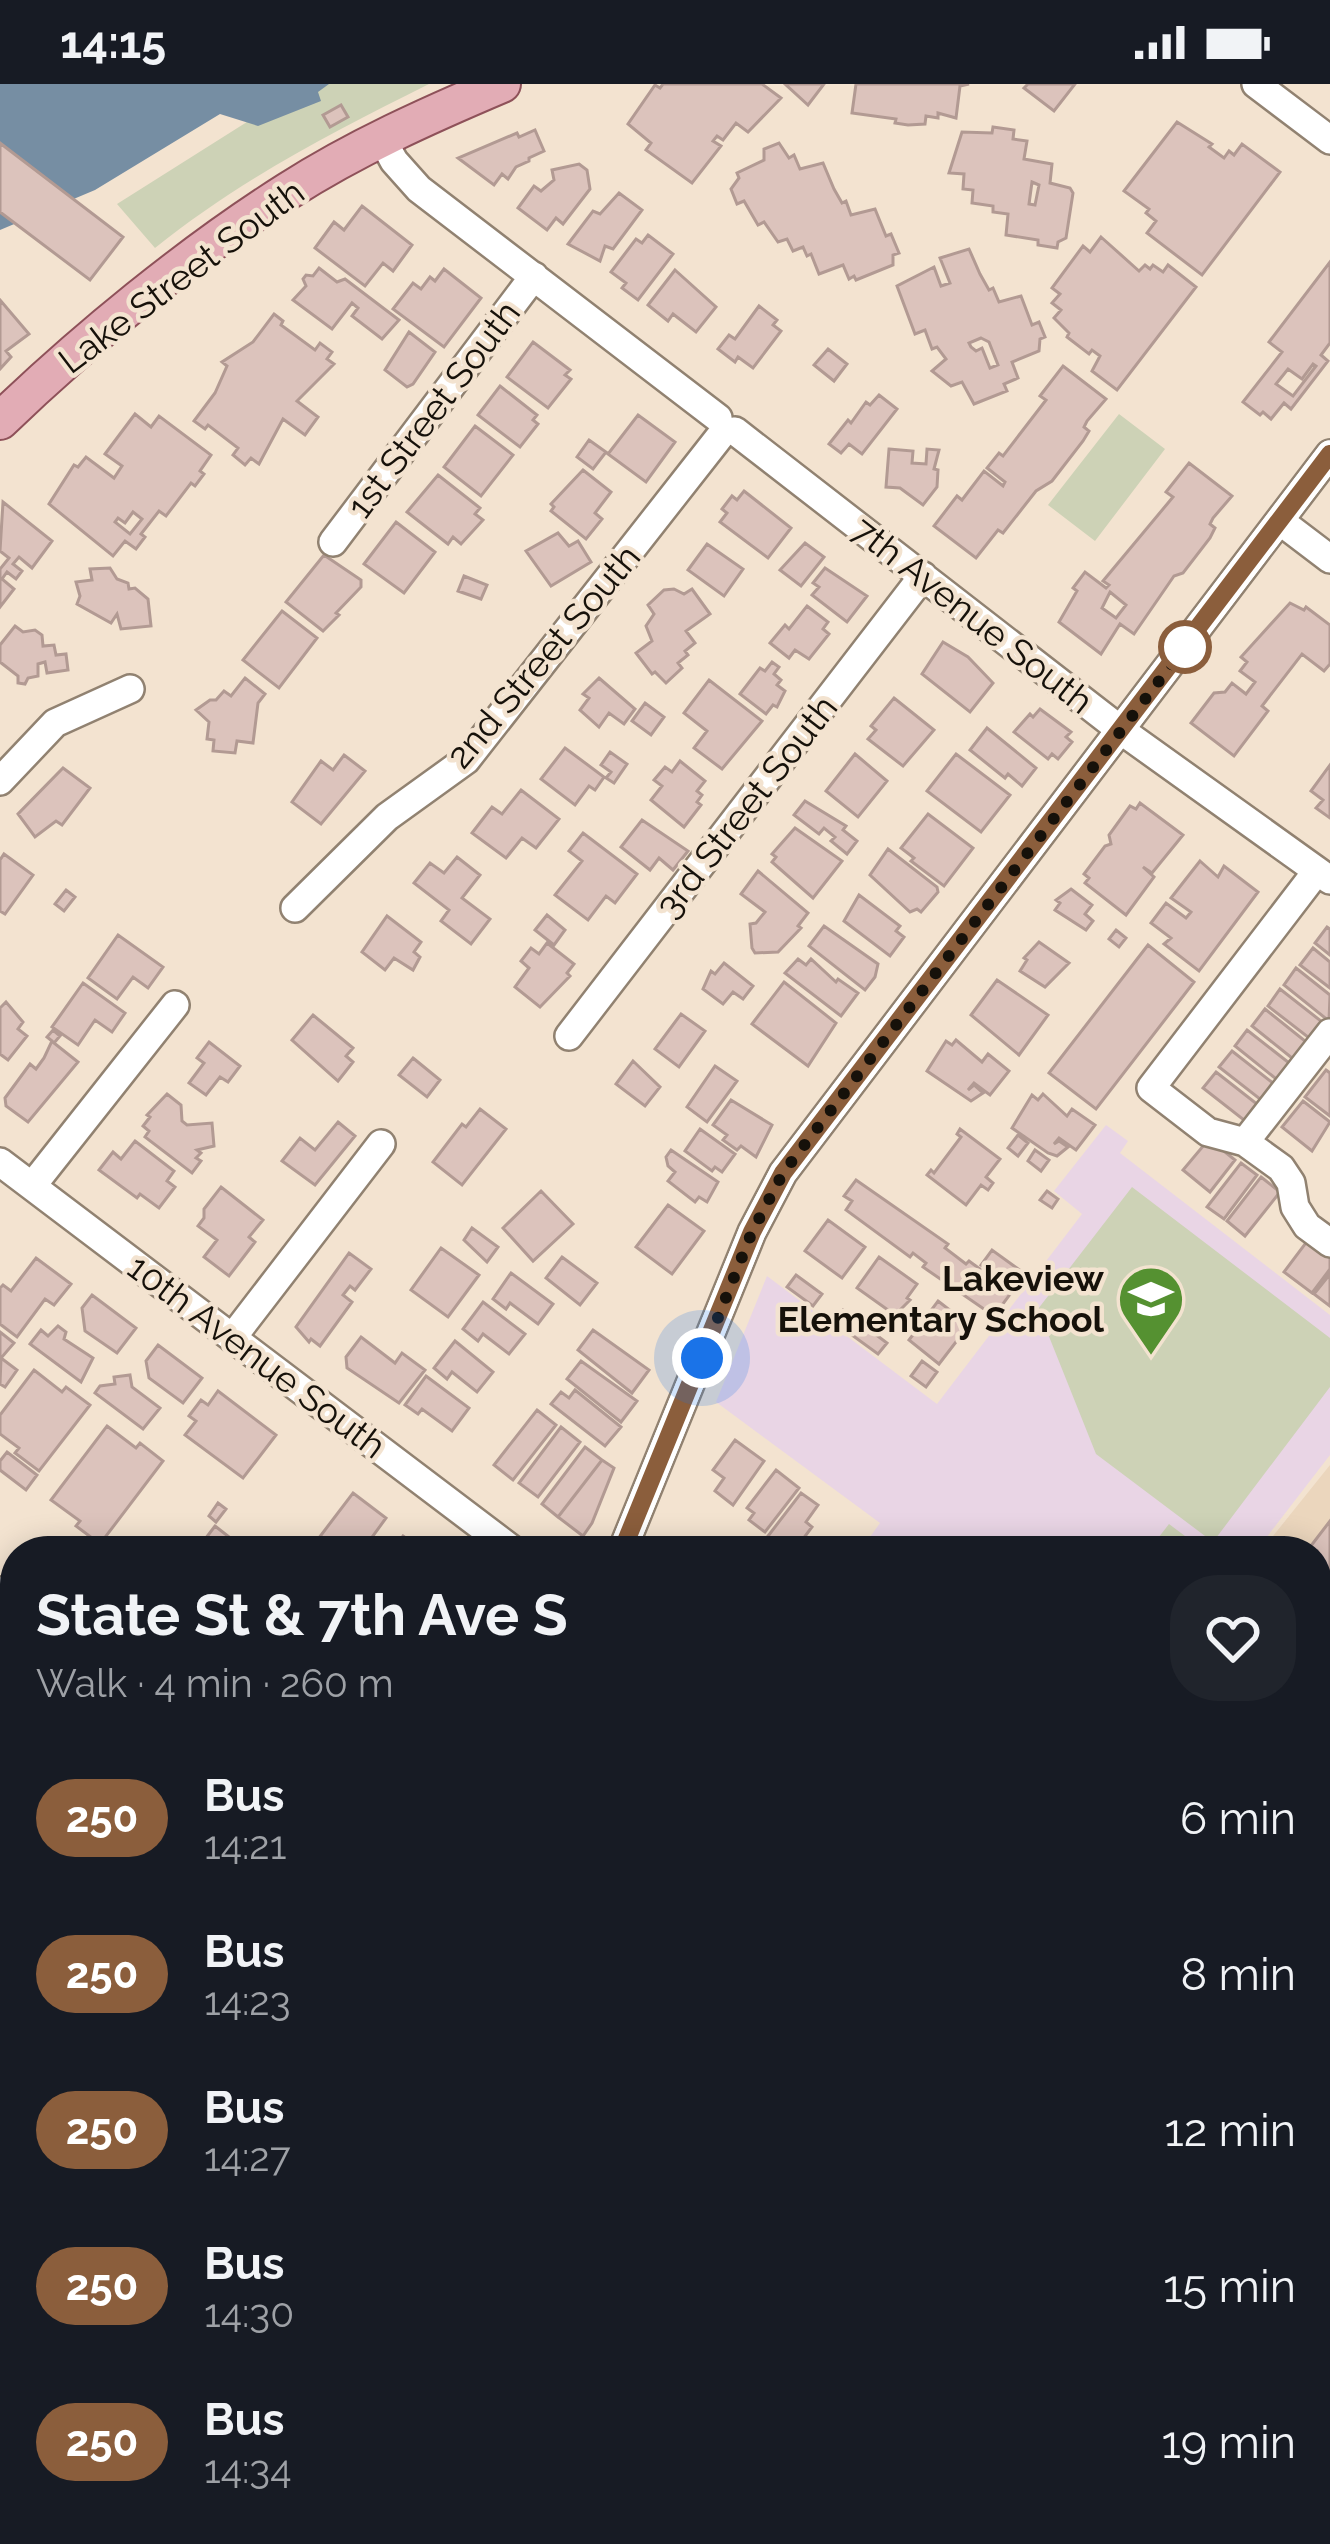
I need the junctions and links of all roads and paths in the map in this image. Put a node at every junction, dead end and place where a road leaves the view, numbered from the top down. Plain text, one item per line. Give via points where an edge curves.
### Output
1 (502, 84) edge
2 (1256, 84) edge
3 (382, 139) junction
4 (1330, 140) edge
5 (534, 276) junction
6 (0, 421) edge
7 (724, 428) junction
8 (1330, 454) edge
9 (1280, 521) junction
10 (333, 542) dead end
11 (1330, 559) edge
12 (923, 577) junction
13 (130, 689) dead end
14 (1122, 731) junction
15 (0, 781) edge
16 (1324, 875) edge
17 (295, 908) dead end
18 (175, 1005) dead end
19 (1330, 1033) edge
20 (569, 1036) dead end
21 (1245, 1142) junction
22 (381, 1144) dead end
23 (0, 1162) edge
24 (32, 1186) junction
25 (1330, 1243) edge
26 (232, 1338) junction
27 (494, 1536) edge
28 (628, 1536) edge

1 - 3 main road, Lake Street South
2 - 4 street
3 - 5 street, 7th Avenue South via 419,189
3 - 6 main road, Lake Street South via 223,236
5 - 7 street, 7th Avenue South
5 - 10 street, 1st Street South
7 - 12 street, 7th Avenue South
7 - 17 street, 2nd Street South via 466,760 387,817
8 - 9 street
9 - 11 street
9 - 14 street
12 - 14 street, 7th Avenue South
12 - 20 street, 3rd Street South
13 - 15 street via 55,723
14 - 16 street, 7th Avenue South
14 - 28 street via 783,1173
16 - 21 street via 1151,1088 1208,1132
18 - 24 street
19 - 21 street
21 - 25 street via 1281,1168 1307,1226
22 - 26 street
23 - 24 street, 10th Avenue South
24 - 26 street, 10th Avenue South
26 - 27 street, 10th Avenue South

